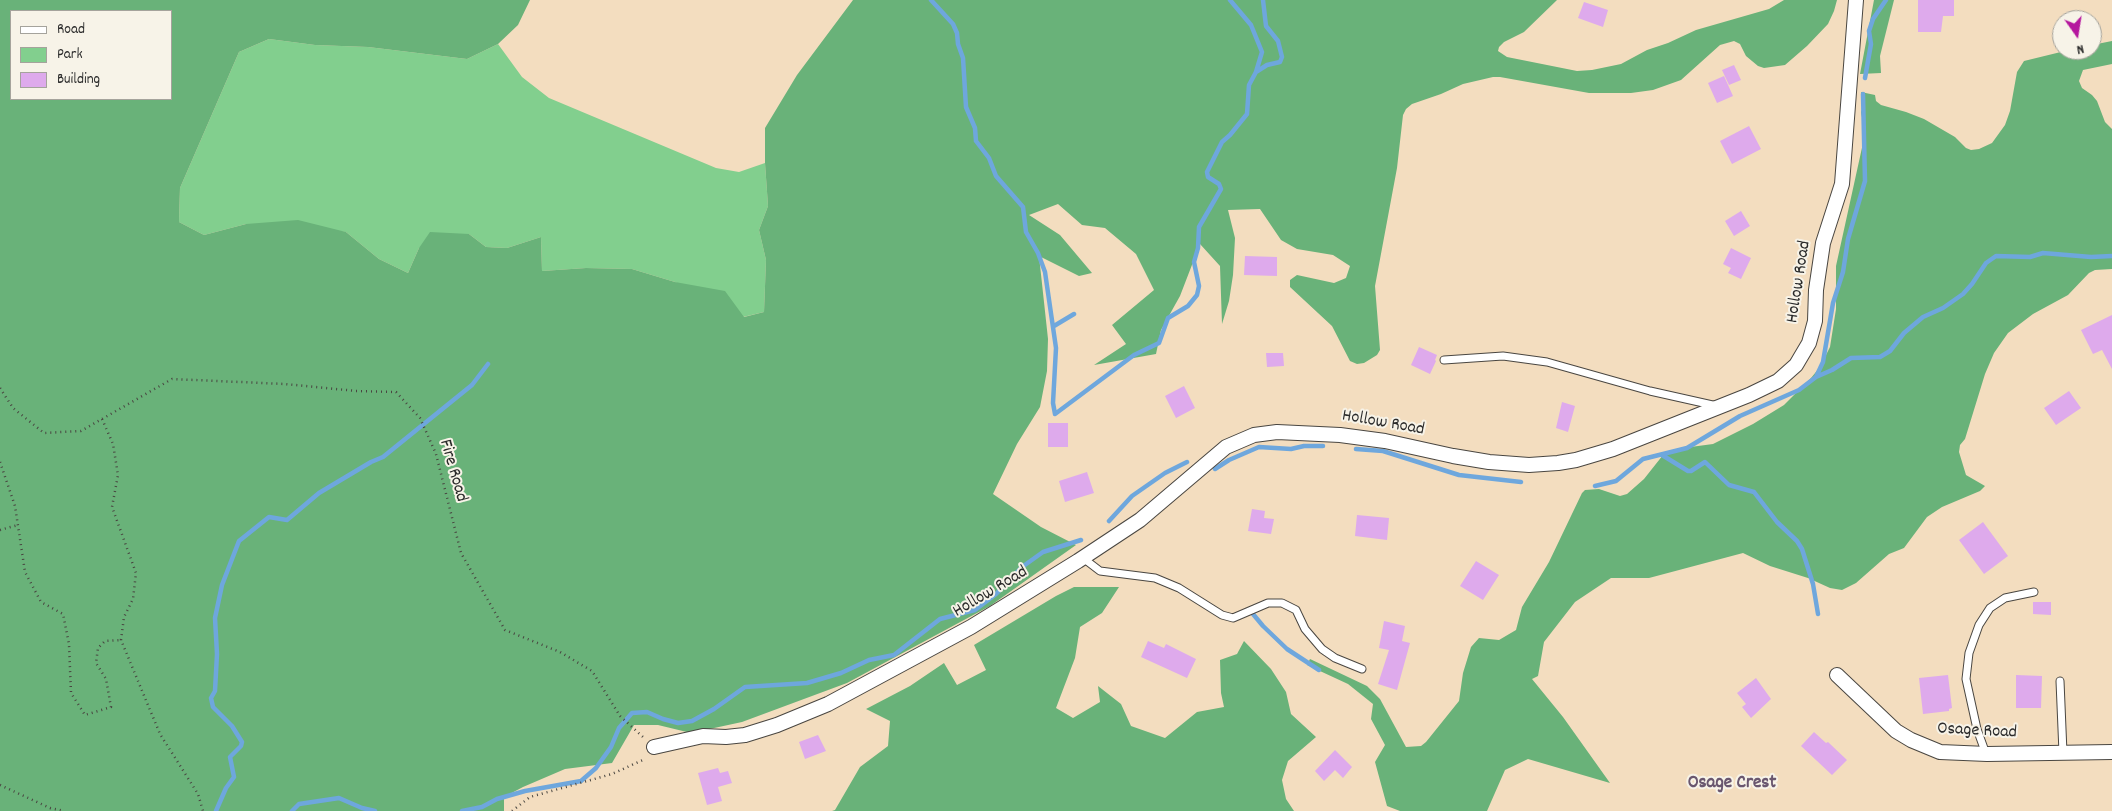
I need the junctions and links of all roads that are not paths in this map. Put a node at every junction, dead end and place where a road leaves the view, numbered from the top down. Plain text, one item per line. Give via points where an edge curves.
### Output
1 (1856, 0) edge
2 (1444, 360) dead end
3 (1720, 407) junction
4 (1083, 557) junction
5 (2034, 592) dead end
6 (1362, 669) dead end
7 (1837, 675) dead end
8 (2060, 681) dead end
9 (654, 747) road end
10 (2112, 752) edge
11 (2062, 753) junction
12 (1987, 754) junction

1 - 3 street, Hollow Road via 1842,184 1823,243 1815,321 1808,343 1796,365 1778,381
2 - 3 lane via 1503,356 1547,362
3 - 4 street, Hollow Road via 1576,460 1529,466 1480,461 1340,435 1277,432 1254,435 1226,447 1140,520
4 - 6 lane via 1100,571 1155,578 1233,618 1268,603 1282,603 1296,610 1305,629 1322,649
4 - 9 street, Hollow Road via 971,627 828,704 745,734 703,736
5 - 12 lane via 2006,598 1990,608 1979,625 1969,653 1966,679 1977,729
7 - 12 street, Osage Road via 1889,725 1911,740 1940,752
8 - 11 lane
10 - 11 street, Osage Road
11 - 12 street, Osage Road

